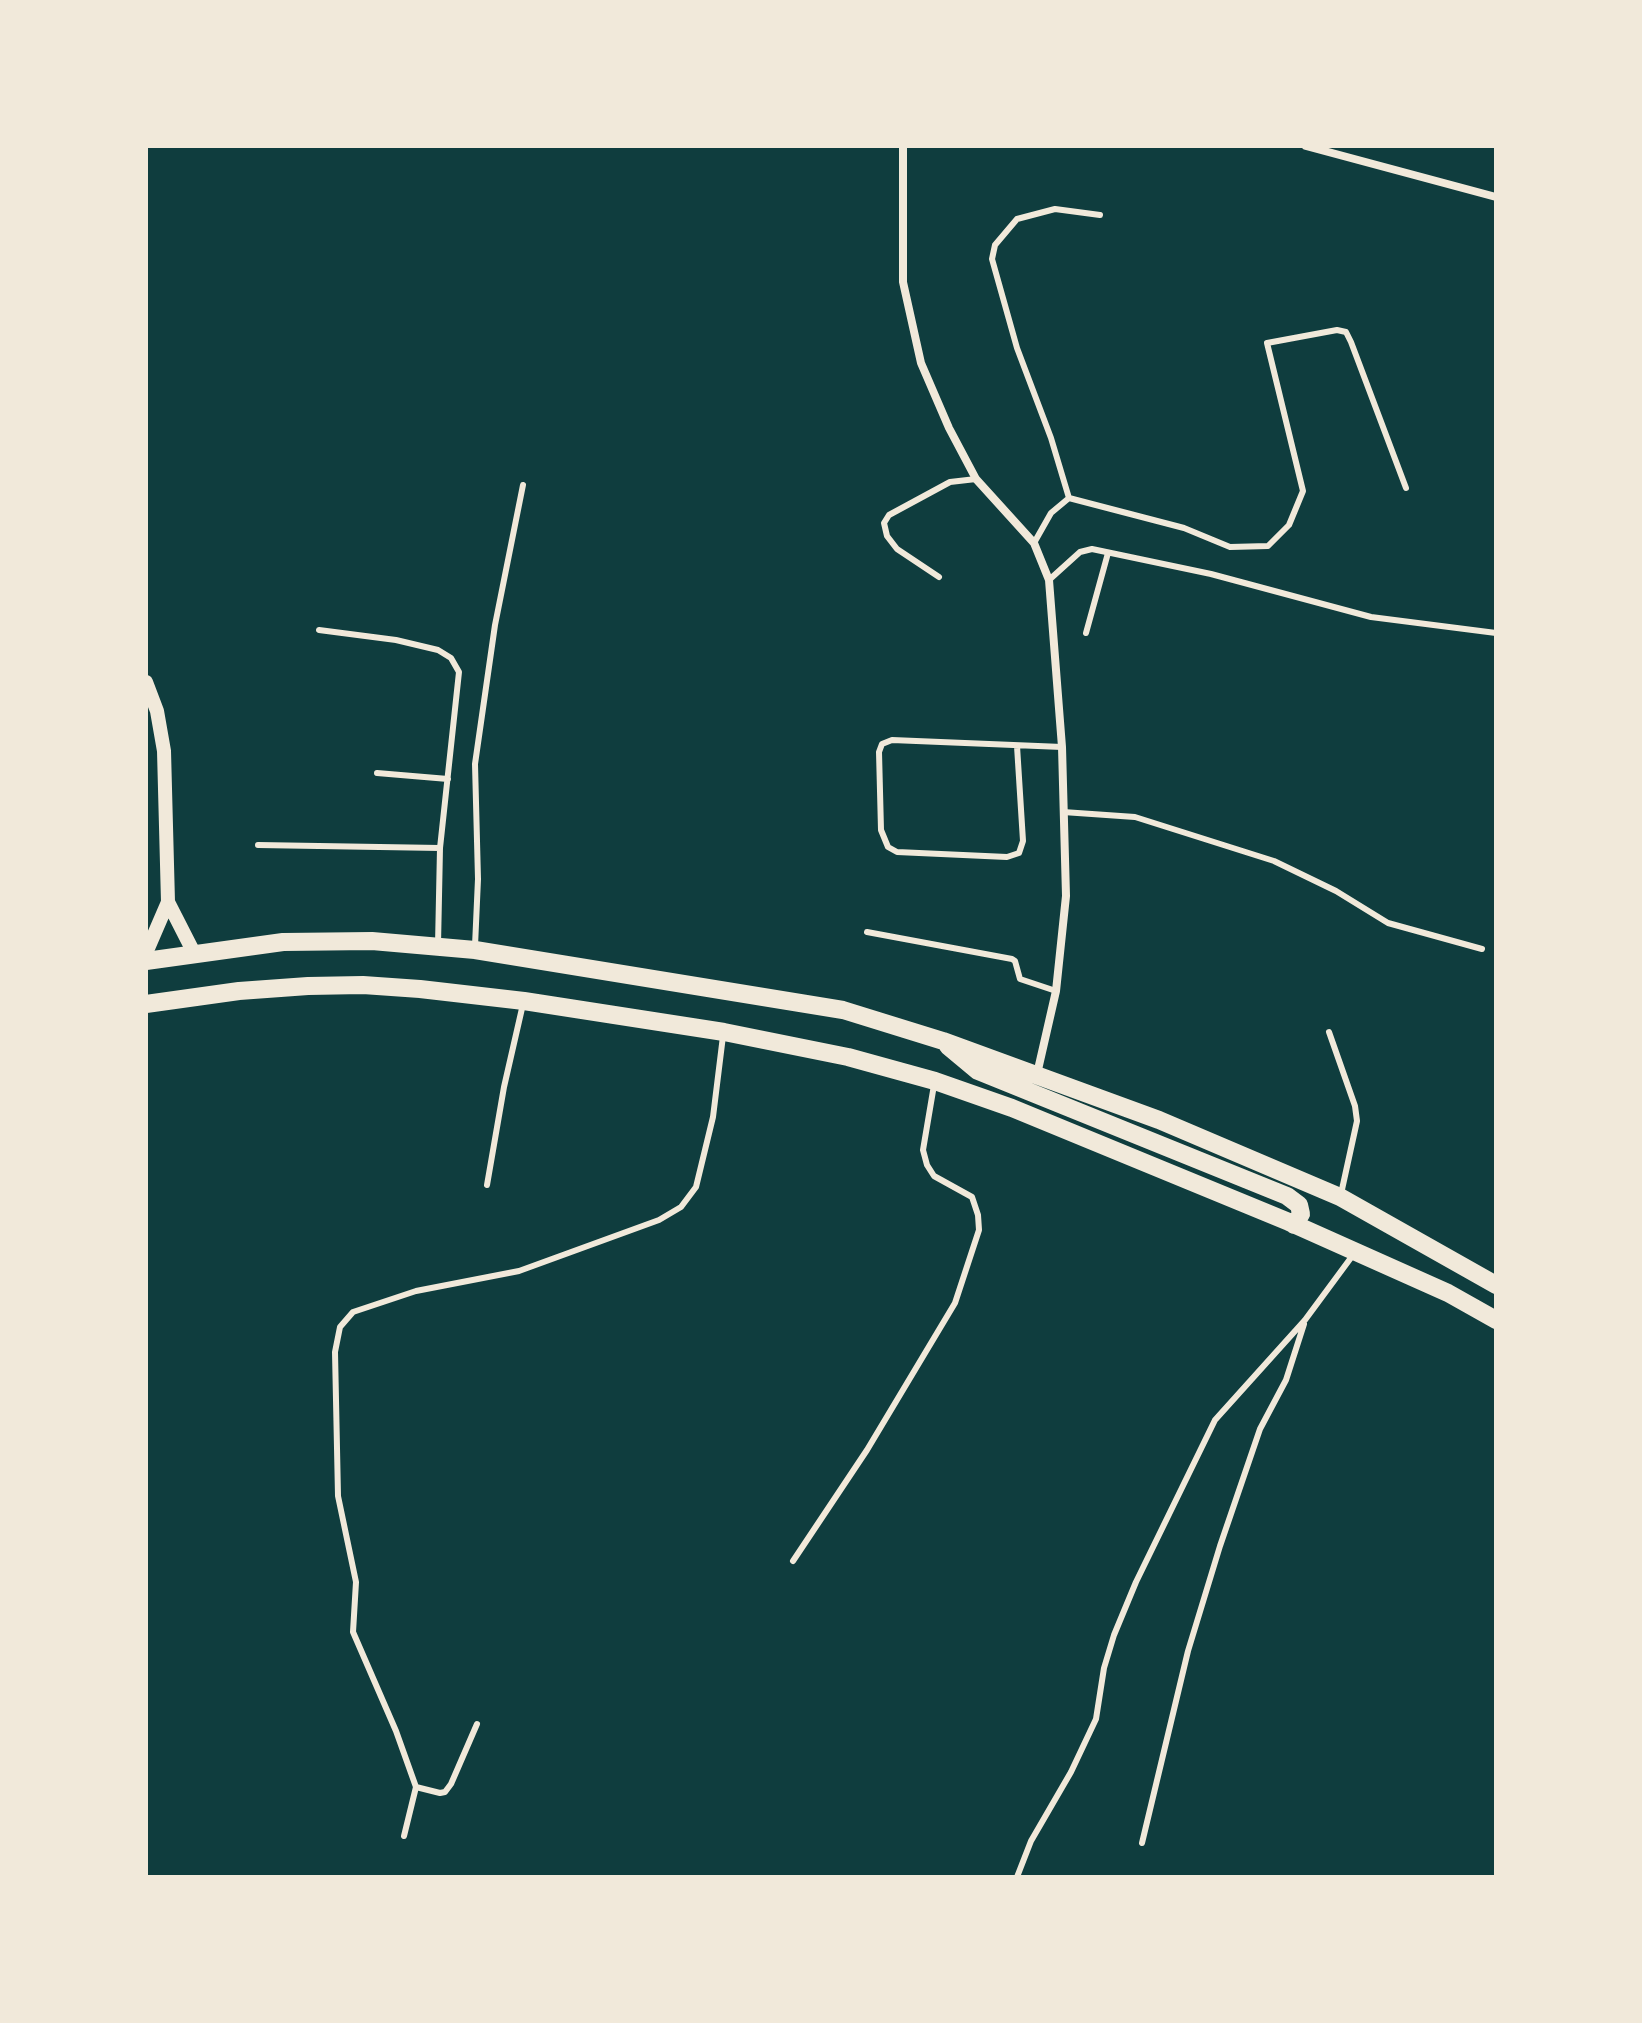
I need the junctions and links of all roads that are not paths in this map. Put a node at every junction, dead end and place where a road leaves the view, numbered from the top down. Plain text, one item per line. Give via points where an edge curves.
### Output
1 (903, 146) edge
2 (1306, 146) edge
3 (1496, 197) edge
4 (1100, 215) dead end
5 (976, 479) junction
6 (523, 485) dead end
7 (1406, 488) dead end
8 (1069, 498) junction
9 (1034, 543) junction
10 (1108, 553) junction
11 (939, 577) dead end
12 (1049, 580) junction
13 (319, 630) dead end
14 (1086, 633) dead end
15 (1496, 633) edge
16 (146, 682) edge
17 (1017, 746) junction
18 (1062, 747) junction
19 (377, 773) dead end
20 (448, 779) junction
21 (1063, 812) junction
22 (258, 845) dead end
23 (440, 848) junction
24 (168, 902) junction
25 (867, 932) dead end
26 (438, 945) junction
27 (1482, 949) dead end
28 (475, 950) junction
29 (146, 953) edge
30 (194, 953) junction
31 (146, 961) edge
32 (1056, 991) junction
33 (524, 1001) junction
34 (146, 1004) edge
35 (724, 1032) junction
36 (1329, 1032) dead end
37 (943, 1041) junction
38 (1037, 1074) junction
39 (935, 1081) junction
40 (487, 1185) dead end
41 (1340, 1197) junction
42 (1294, 1225) junction
43 (1356, 1252) junction
44 (1496, 1285) edge
45 (1305, 1320) junction
46 (1496, 1320) edge
47 (793, 1561) dead end
48 (477, 1724) dead end
49 (416, 1787) junction
50 (404, 1836) dead end
51 (1142, 1843) dead end
52 (1017, 1877) edge

1 - 5 street via 903,282 921,363
2 - 3 street
4 - 8 lane via 1055,209 1017,219 995,245 992,259
5 - 9 street
5 - 11 lane via 950,482 889,515 884,523 897,549
6 - 28 lane via 475,764
7 - 8 lane via 1351,342 1346,332 1337,330 1267,343 1303,491 1289,525 1268,546 1230,547 1184,528
8 - 9 lane via 1051,513
9 - 12 street
10 - 12 lane via 1080,552
10 - 14 lane
10 - 15 lane via 1371,617
12 - 18 street
13 - 20 lane via 396,640 451,658 459,672
16 - 24 street via 164,751
17 - 17 lane via 892,740 882,744 881,830 888,847 897,852 1007,857 1019,853 1023,841
17 - 18 lane
18 - 21 street
19 - 20 lane
20 - 23 lane
21 - 27 lane via 1135,817 1274,861 1388,923
21 - 32 street via 1066,896
22 - 23 lane
23 - 26 lane
24 - 29 street
24 - 30 street
25 - 32 lane via 1012,959 1020,979
26 - 28 main road
26 - 30 main road via 326,940
28 - 37 main road via 829,1007
30 - 31 main road
32 - 38 street
33 - 34 main road via 363,985 239,991
33 - 35 main road
33 - 40 lane
35 - 39 main road
35 - 49 lane via 713,1117 696,1187 681,1207 659,1220 519,1271 416,1291 353,1312 340,1327 335,1352 338,1496 356,1582 353,1632
36 - 41 lane via 1357,1121
37 - 38 main road
37 - 42 main road via 978,1071 1287,1196 1299,1205 1301,1214
38 - 41 main road
39 - 42 main road
39 - 47 lane via 923,1150 934,1176 972,1197 979,1230 955,1303
41 - 44 main road
42 - 43 main road
43 - 45 lane
43 - 46 main road
45 - 51 lane via 1220,1546 1188,1651
45 - 52 lane via 1215,1420 1114,1635 1096,1719
48 - 49 lane via 445,1792
49 - 50 lane

